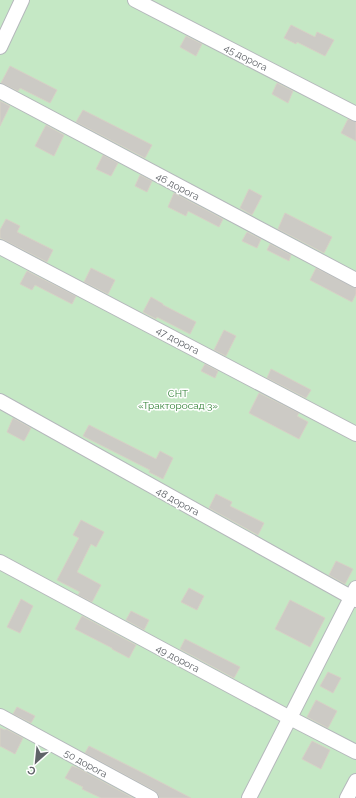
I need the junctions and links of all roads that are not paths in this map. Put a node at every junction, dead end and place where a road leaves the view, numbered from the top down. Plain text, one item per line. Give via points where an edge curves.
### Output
1 (22, 0) edge
2 (135, 0) edge
3 (0, 47) edge
4 (0, 91) edge
5 (356, 114) edge
6 (0, 247) edge
7 (356, 280) edge
8 (0, 401) edge
9 (356, 434) edge
10 (0, 562) edge
11 (354, 595) edge
12 (0, 716) edge
13 (290, 718) junction
14 (356, 752) edge
15 (356, 781) edge
16 (151, 798) edge
17 (249, 798) edge
18 (348, 798) edge

1 - 3 street
2 - 5 street, 45 дорога
4 - 7 street, 46 дорога
6 - 9 street, 47 дорога
8 - 11 street, 48 дорога
10 - 13 street, 49 дорога
11 - 13 street
12 - 16 street, 50 дорога
13 - 14 street, 49 дорога
13 - 17 street
15 - 18 street

